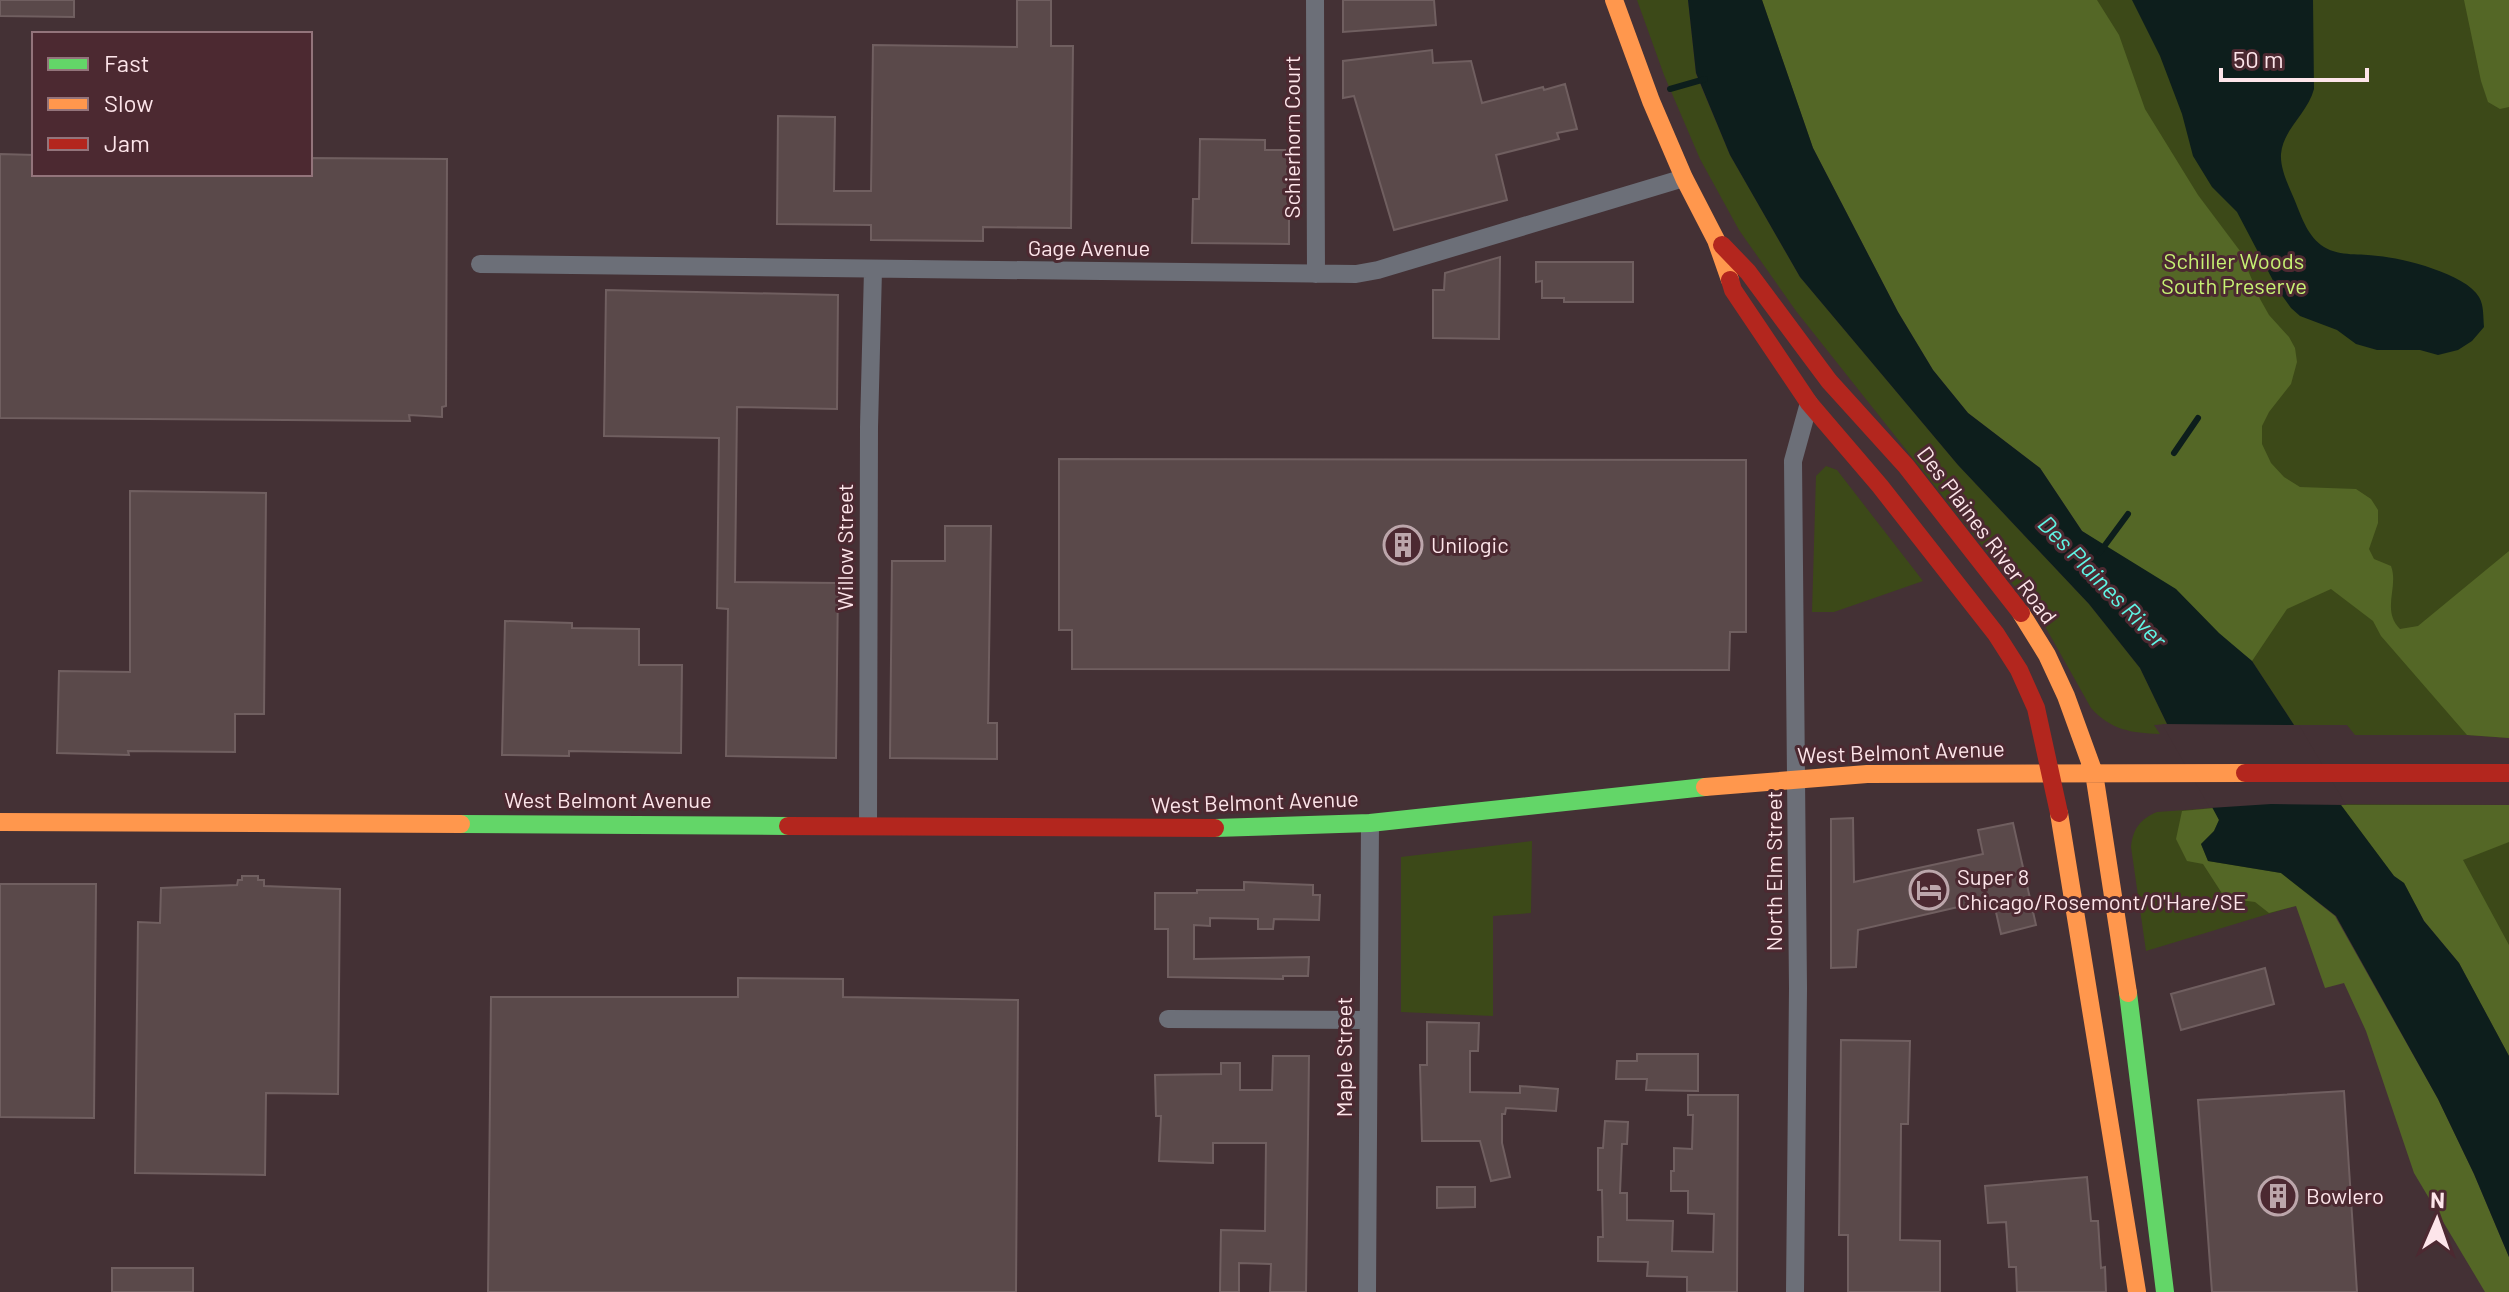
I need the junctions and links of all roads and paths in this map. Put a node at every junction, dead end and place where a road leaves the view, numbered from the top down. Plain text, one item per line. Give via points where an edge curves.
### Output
1 (1315, 0) edge
2 (1614, 0) edge
3 (1684, 178) junction
4 (1716, 240) junction
5 (480, 264) dead end
6 (873, 270) junction
7 (1316, 274) junction
8 (1809, 403) junction
9 (2052, 773) junction
10 (2094, 773) junction
11 (2509, 773) edge
12 (1797, 779) junction
13 (0, 822) edge
14 (1370, 823) junction
15 (868, 825) junction
16 (1168, 1019) dead end
17 (1368, 1020) junction
18 (1367, 1292) edge
19 (1795, 1292) edge
20 (2137, 1292) edge
21 (2165, 1292) edge

1 - 7 street, Schierhorn Court
2 - 3 main road, Des Plaines River Road
3 - 4 main road, Des Plaines River Road
3 - 7 street, Gage Avenue via 1378,270
4 - 8 main road, Des Plaines River Road via 1733,290
4 - 10 main road, Des Plaines River Road via 1748,272 1829,381 1906,466 2023,616 2066,696
5 - 6 street, Gage Avenue
6 - 7 street, Gage Avenue
6 - 15 street, Willow Street
8 - 9 main road, Des Plaines River Road via 1996,634 2036,708
8 - 12 street, North Elm Street via 1793,461
9 - 10 main road, West Belmont Avenue
9 - 12 main road, West Belmont Avenue
9 - 20 main road, Des Plaines River Road
10 - 11 main road, West Belmont Avenue
10 - 21 main road, Des Plaines River Road via 2136,1042
12 - 14 main road, West Belmont Avenue
12 - 19 street, North Elm Street
13 - 15 main road, West Belmont Avenue
14 - 15 main road, West Belmont Avenue via 1158,829
14 - 17 street, Maple Street
16 - 17 street
17 - 18 street, Maple Street

